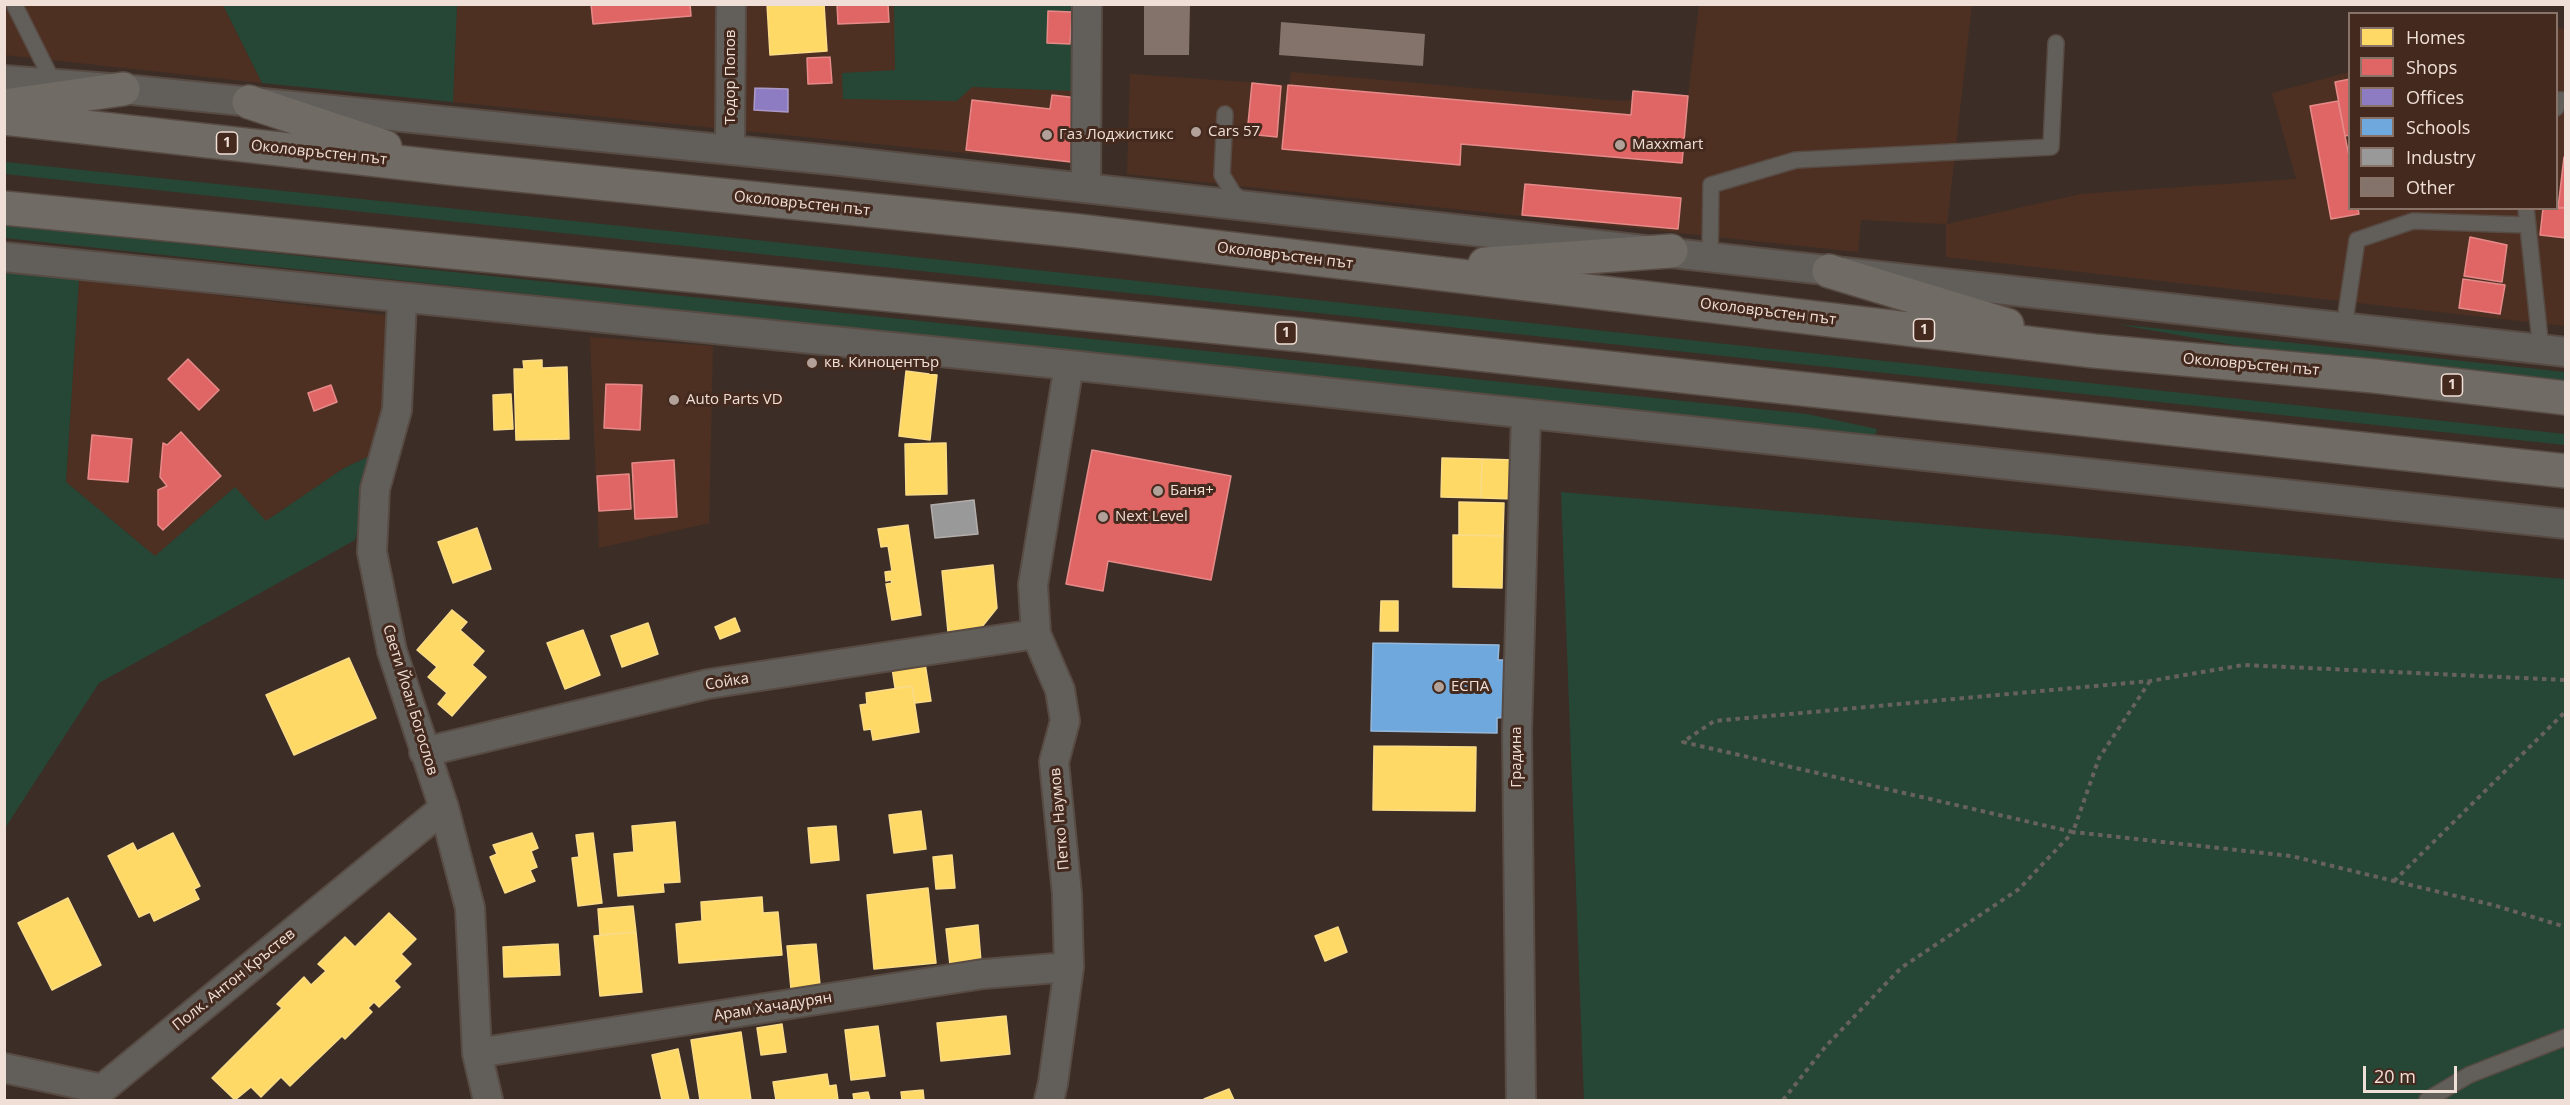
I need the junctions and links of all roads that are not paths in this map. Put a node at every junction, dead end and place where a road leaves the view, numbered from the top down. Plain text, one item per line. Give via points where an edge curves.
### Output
1 (14, 4) edge
2 (731, 4) edge
3 (1087, 4) edge
4 (2056, 43) dead end
5 (4, 80) edge
6 (54, 84) junction
7 (123, 89) junction
8 (249, 102) junction
9 (4, 106) edge
10 (1225, 114) dead end
11 (4, 118) edge
12 (730, 150) junction
13 (449, 168) junction
14 (1086, 188) junction
15 (1246, 205) junction
16 (4, 207) edge
17 (2526, 210) edge
18 (2526, 225) junction
19 (1671, 251) junction
20 (1710, 256) junction
21 (4, 257) edge
22 (1402, 270) junction
23 (1829, 271) junction
24 (402, 299) junction
25 (2344, 327) junction
26 (2094, 351) junction
27 (2553, 351) edge
28 (1069, 365) junction
29 (2565, 398) edge
30 (1526, 414) junction
31 (2565, 471) edge
32 (2565, 524) edge
33 (1036, 634) junction
34 (424, 752) junction
35 (444, 808) junction
36 (1069, 967) junction
37 (2565, 1037) edge
38 (477, 1053) junction
39 (4, 1068) edge
40 (101, 1095) edge
41 (488, 1101) edge
42 (1049, 1101) edge
43 (1521, 1101) edge
44 (2427, 1101) edge

1 - 6 lane
2 - 12 street, Тодор Попов
3 - 14 street
4 - 20 lane via 2051,147 1796,160 1711,185
5 - 6 street
6 - 7 street
7 - 8 street
7 - 9 highway
8 - 12 street
8 - 13 highway
10 - 15 lane via 1222,175
11 - 13 highway, Околовръстен път / 1
12 - 14 street
13 - 22 highway, Околовръстен път / 1 via 1079,231
14 - 15 street
15 - 19 street
16 - 31 highway, 1 via 1312,336
17 - 18 lane
18 - 25 lane via 2413,221 2357,240
18 - 27 lane
19 - 20 street
19 - 22 highway
20 - 23 street
21 - 24 street
22 - 26 highway, Околовръстен път / 1
23 - 25 street
23 - 26 highway
24 - 28 street
24 - 34 street, Свети Йоан Богослов via 397,410 375,489 372,552 392,651
25 - 27 street
26 - 29 highway, Околовръстен път / 1
28 - 30 street
28 - 33 street, Петко Наумов via 1034,585
30 - 32 street
30 - 43 street, Градина via 1517,732
33 - 34 street, Сойка via 708,684
33 - 36 street, Петко Наумов via 1060,690 1065,721 1054,762 1067,894
34 - 35 street, Свети Йоан Богослов
35 - 38 street, Свети Йоан Богослов via 470,908
35 - 40 street, Полк. Антон Кръстев
36 - 38 street, Арам Хачадурян via 983,974
36 - 42 street, Петко Наумов
37 - 44 lane via 2469,1075
38 - 41 street, Свети Йоан Богослов
39 - 40 street, Полк. Антон Кръстев

